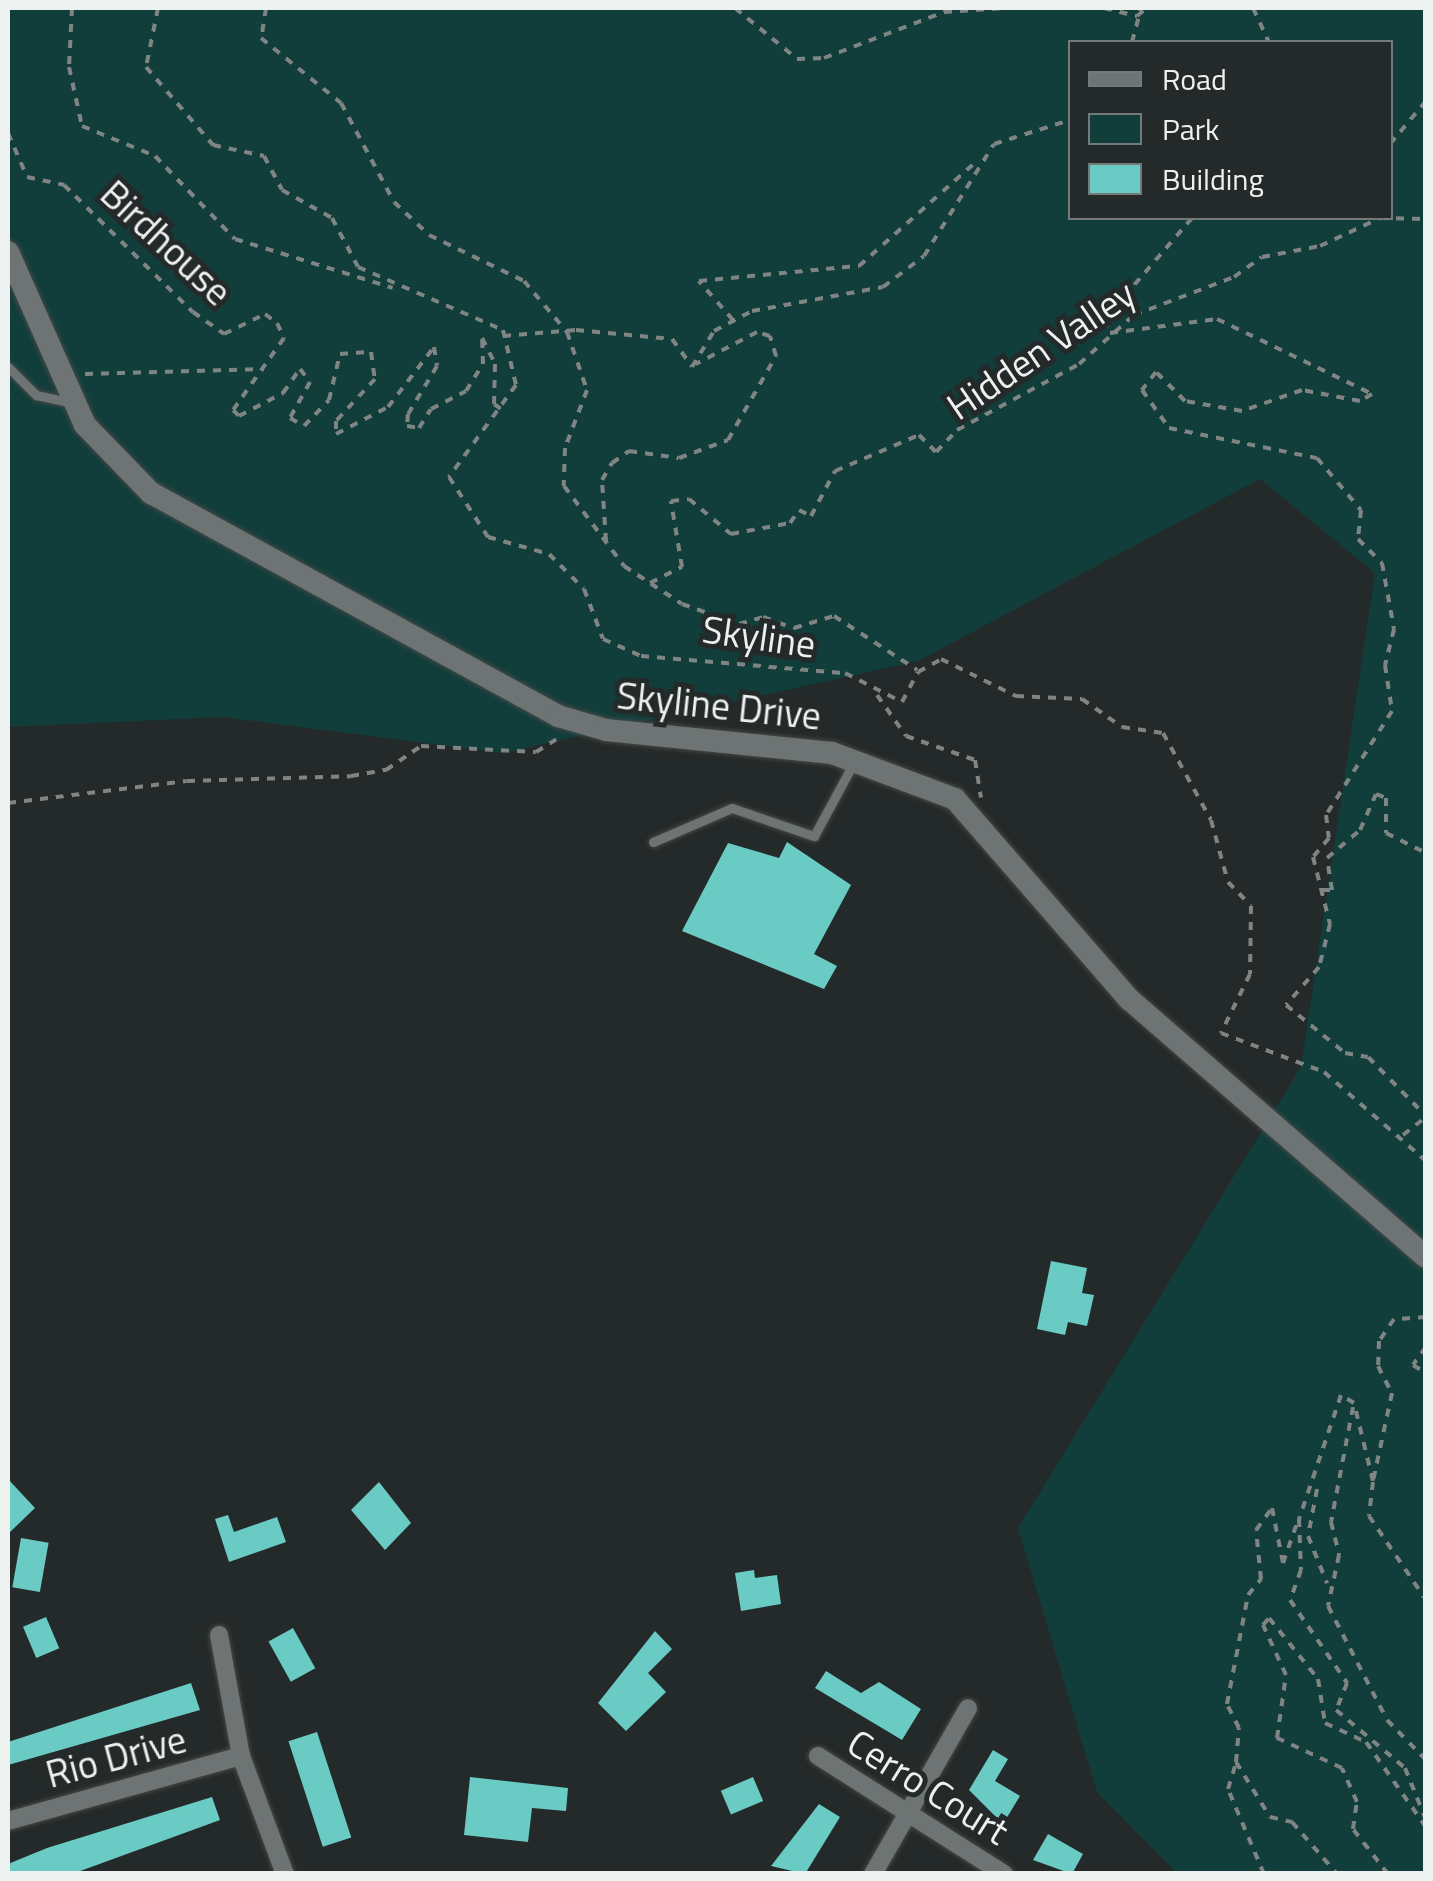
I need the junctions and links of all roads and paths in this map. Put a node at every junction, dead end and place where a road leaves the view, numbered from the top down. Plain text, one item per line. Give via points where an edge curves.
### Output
1 (72, 8) edge
2 (158, 8) edge
3 (266, 8) edge
4 (735, 8) edge
5 (1006, 8) edge
6 (1104, 8) edge
7 (1144, 8) edge
8 (1253, 8) edge
9 (1137, 16) junction
10 (1132, 40) edge
11 (1267, 40) edge
12 (1426, 101) edge
13 (1068, 121) edge
14 (8, 133) edge
15 (1393, 140) edge
16 (981, 158) junction
17 (1393, 218) edge
18 (1426, 219) edge
19 (1190, 220) edge
20 (1376, 220) edge
21 (8, 252) edge
22 (400, 290) junction
23 (733, 320) junction
24 (567, 332) junction
25 (1110, 333) junction
26 (503, 336) junction
27 (8, 367) edge
28 (692, 367) junction
29 (264, 369) junction
30 (65, 375) junction
31 (76, 403) junction
32 (504, 410) junction
33 (607, 544) junction
34 (650, 583) junction
35 (918, 672) junction
36 (877, 695) junction
37 (581, 724) junction
38 (855, 759) junction
39 (8, 803) edge
40 (971, 812) junction
41 (654, 842) dead end
42 (1426, 853) edge
43 (1322, 890) junction
44 (1426, 1117) edge
45 (1403, 1135) junction
46 (1426, 1161) edge
47 (1426, 1258) edge
48 (1426, 1317) edge
49 (1426, 1347) edge
50 (1426, 1373) edge
51 (1354, 1403) junction
52 (1373, 1481) junction
53 (1317, 1487) junction
54 (1299, 1519) junction
55 (1327, 1583) junction
56 (1426, 1600) edge
57 (219, 1634) dead end
58 (968, 1708) dead end
59 (242, 1756) junction
60 (818, 1756) dead end
61 (1426, 1760) edge
62 (1236, 1762) junction
63 (906, 1811) junction
64 (8, 1820) edge
65 (1426, 1820) edge
66 (1426, 1827) edge
67 (285, 1874) edge
68 (873, 1874) edge
69 (1004, 1874) edge
70 (1264, 1874) edge
71 (1337, 1874) edge
72 (1388, 1874) edge

1 - 22 path, Birdhouse via 69,66 82,126 155,156 235,239
2 - 22 path via 143,54 154,80 214,146 270,161 282,190 332,218 352,261
3 - 24 path via 260,38 341,104 394,202 429,235 524,281
4 - 5 path via 797,59 824,58 944,12
6 - 9 path
7 - 9 path
8 - 11 path
9 - 10 path
12 - 15 path
13 - 16 path via 994,144
14 - 29 path, Birdhouse via 27,177 64,185 193,312 224,334 265,314 277,323 284,338
16 - 23 path via 924,256 883,287
16 - 23 path via 860,266 699,281
17 - 18 path, Hidden Valley
19 - 25 path via 1104,320
20 - 25 path, Hidden Valley via 1320,246 1262,256
21 - 30 street, Skyline Drive
22 - 26 path via 498,321
23 - 28 path
24 - 26 path
24 - 28 path via 672,339
24 - 33 path via 587,390 565,448 564,486
25 - 34 path, Hidden Valley via 1079,364 957,430 936,452 919,435 835,471 811,516 798,510 790,523 774,519 761,532 730,534 689,499 671,501 682,568
25 - 43 path via 1217,319 1372,394 1360,401 1302,390 1242,411 1185,401 1156,372 1142,380 1168,428 1317,458 1360,510 1358,539 1382,563 1394,629 1385,665 1392,711 1326,815 1330,838 1314,857
26 - 32 path via 516,385
27 - 31 lane via 36,396
28 - 33 path via 757,332 770,336 776,356 728,440 679,458 629,451 612,463 602,480
29 - 30 path
29 - 32 path, Birdhouse via 233,410 239,416 283,393 300,369 310,382 290,418 304,426 329,400 340,354 371,352 375,379 336,420 336,434 388,406 434,346 437,366 408,414 406,426 420,428 430,409 466,391 483,364 477,343 490,339 494,404
30 - 31 street, Skyline Drive
31 - 37 street, Skyline Drive via 108,452 194,520 506,693
32 - 36 path, Skyline via 453,469 456,497 501,547 549,554 584,589 593,625 613,646 845,674
33 - 34 path
34 - 35 path via 740,624 763,617 794,628 834,616 891,645
35 - 36 path via 902,702
35 - 45 path via 941,659 1016,696 1082,699 1122,727 1170,740 1211,820 1228,882 1251,906 1250,974 1221,1033 1324,1072
36 - 40 path via 906,736 975,760 985,786
37 - 38 street, Skyline Drive
37 - 39 path via 536,752 421,746 386,770 351,776 187,780
38 - 40 street, Skyline Drive
38 - 41 lane via 814,836 732,808
40 - 47 street, Skyline Drive via 1129,1000
42 - 43 path via 1386,832 1386,798 1376,794 1360,830 1327,858 1332,890
43 - 44 path via 1330,924 1318,967 1286,1005 1345,1053 1368,1057
44 - 45 path
45 - 46 path
48 - 52 path via 1394,1318 1379,1341 1378,1366 1392,1393
49 - 50 path via 1413,1365
51 - 52 path
51 - 53 path via 1341,1396
51 - 55 path via 1331,1522 1339,1555
52 - 56 path via 1369,1516
53 - 54 path
53 - 55 path via 1308,1536
54 - 62 path via 1282,1563 1272,1508 1256,1530 1261,1579 1248,1595 1227,1704 1239,1728
54 - 65 path via 1301,1570 1290,1600 1298,1623 1347,1682 1336,1710 1405,1768
55 - 61 path via 1328,1606 1387,1720
57 - 59 street
58 - 63 street
59 - 64 street, Rio Drive
59 - 67 street
60 - 63 street, Cerro Court
62 - 70 path via 1228,1790
62 - 71 path via 1270,1817 1292,1822
63 - 68 street
63 - 69 street, Cerro Court
66 - 72 path via 1366,1742 1324,1723 1318,1679 1269,1618 1263,1625 1286,1675 1277,1738 1342,1768 1357,1802 1354,1829

